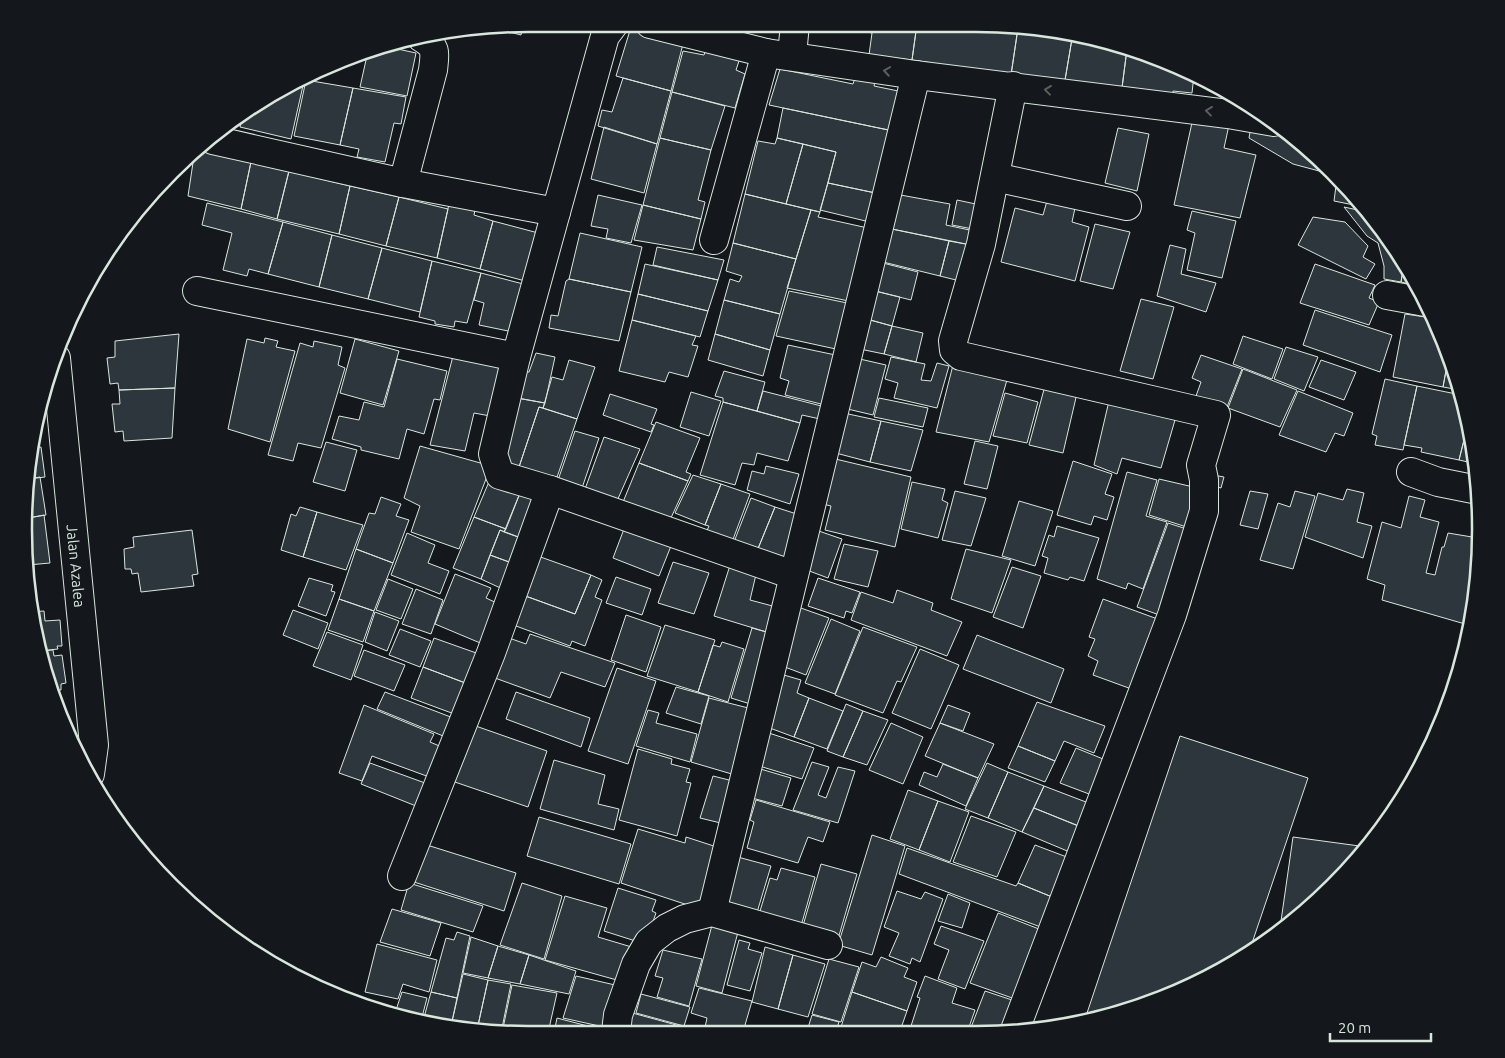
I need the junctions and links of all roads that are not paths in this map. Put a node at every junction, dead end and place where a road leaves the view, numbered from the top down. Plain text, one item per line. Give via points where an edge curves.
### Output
1 (607, 33) edge
2 (689, 33) edge
3 (790, 33) edge
4 (430, 43) edge
5 (779, 54) junction
6 (916, 75) junction
7 (1013, 86) junction
8 (1256, 119) edge
9 (219, 141) edge
10 (995, 177) junction
11 (403, 183) junction
12 (1127, 206) dead end
13 (556, 212) junction
14 (714, 240) dead end
15 (197, 291) dead end
16 (1388, 295) dead end
17 (1416, 300) edge
18 (516, 358) junction
19 (58, 374) edge
20 (1411, 472) dead end
21 (1470, 488) edge
22 (550, 490) junction
23 (793, 575) junction
24 (92, 763) edge
25 (402, 876) dead end
26 (712, 912) junction
27 (828, 945) dead end
28 (1018, 1023) edge
29 (617, 1025) edge

1 - 13 street
2 - 5 street
3 - 5 street
4 - 11 street via 435,52 433,70
6 -> 5 street
5 - 14 street
6 - 7 street
6 - 23 street
8 -> 7 street
7 - 10 street
9 - 11 street
10 - 12 street
10 - 28 street via 981,244 953,341 956,354 1216,415 1201,465 1204,511 1172,616
11 - 13 street
13 - 18 street
15 - 18 street
16 - 17 street
18 - 22 street via 493,454 494,462 500,475
19 - 24 street, Jalan Azalea via 94,745
20 - 21 street
22 - 23 street
22 - 25 street
23 - 26 street
26 - 27 street
26 - 29 street via 666,928 649,942 636,964

